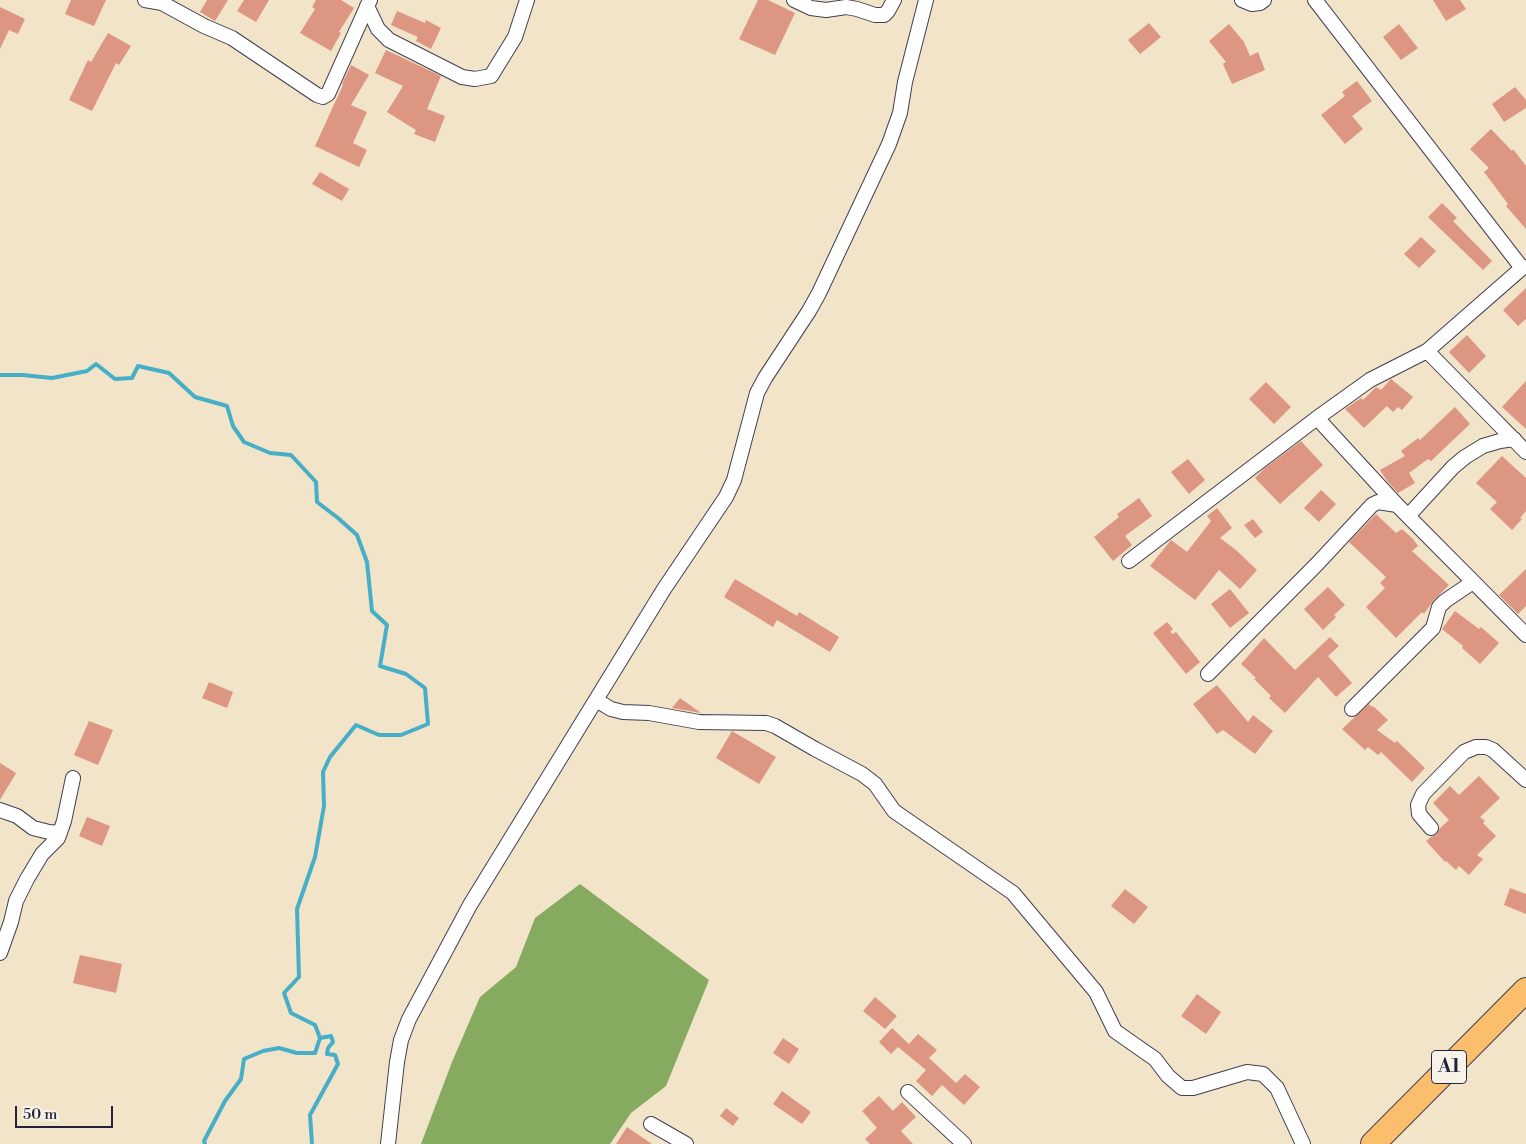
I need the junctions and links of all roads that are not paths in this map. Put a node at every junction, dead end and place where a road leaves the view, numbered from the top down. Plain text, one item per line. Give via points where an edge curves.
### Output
1 (145, 0) edge
2 (527, 0) edge
3 (794, 0) edge
4 (894, 0) edge
5 (926, 0) edge
6 (1242, 0) edge
7 (1264, 0) edge
8 (1316, 0) edge
9 (368, 3) edge
10 (1524, 267) edge
11 (1426, 351) junction
12 (1317, 418) junction
13 (1514, 440) junction
14 (1526, 452) edge
15 (1397, 505) junction
16 (1408, 516) junction
17 (1129, 561) dead end
18 (1473, 582) junction
19 (1526, 635) edge
20 (1208, 674) dead end
21 (596, 700) junction
22 (1352, 709) dead end
23 (73, 778) dead end
24 (1526, 780) edge
25 (0, 810) edge
26 (1431, 828) dead end
27 (60, 833) junction
28 (0, 953) edge
29 (1526, 990) edge
30 (908, 1092) dead end
31 (651, 1124) dead end
32 (388, 1144) edge
33 (686, 1144) edge
34 (964, 1144) edge
35 (1303, 1144) edge
36 (1373, 1144) edge

1 - 9 street via 162,3 232,38 323,97 328,94
2 - 9 street via 515,37 491,76 475,78 462,77 389,40 378,29
3 - 4 street via 811,8 846,7 875,15 884,15
5 - 21 street via 890,144 816,299 757,393 740,459 726,497 664,589
6 - 7 street via 1252,4
8 - 10 street
10 - 11 street
11 - 12 street via 1370,380
11 - 13 street
12 - 15 street
12 - 17 street
13 - 14 street
13 - 16 street via 1483,446 1465,457
15 - 16 street
15 - 20 street via 1378,502 1372,505
16 - 18 street
18 - 19 street
18 - 22 street via 1444,601 1433,628
21 - 32 street via 470,905 409,1019 397,1062
21 - 35 street via 623,712 698,722 766,723 862,774 875,784 894,811 1013,893 1096,992 1115,1031 1155,1058 1182,1088 1193,1088 1247,1072 1263,1074 1277,1088
23 - 27 street
24 - 26 street via 1493,750 1486,747 1464,752 1423,794 1418,805 1420,814
25 - 27 street via 17,816 33,828
27 - 28 street via 26,879
29 - 36 highway, A1
30 - 34 street
31 - 33 street

